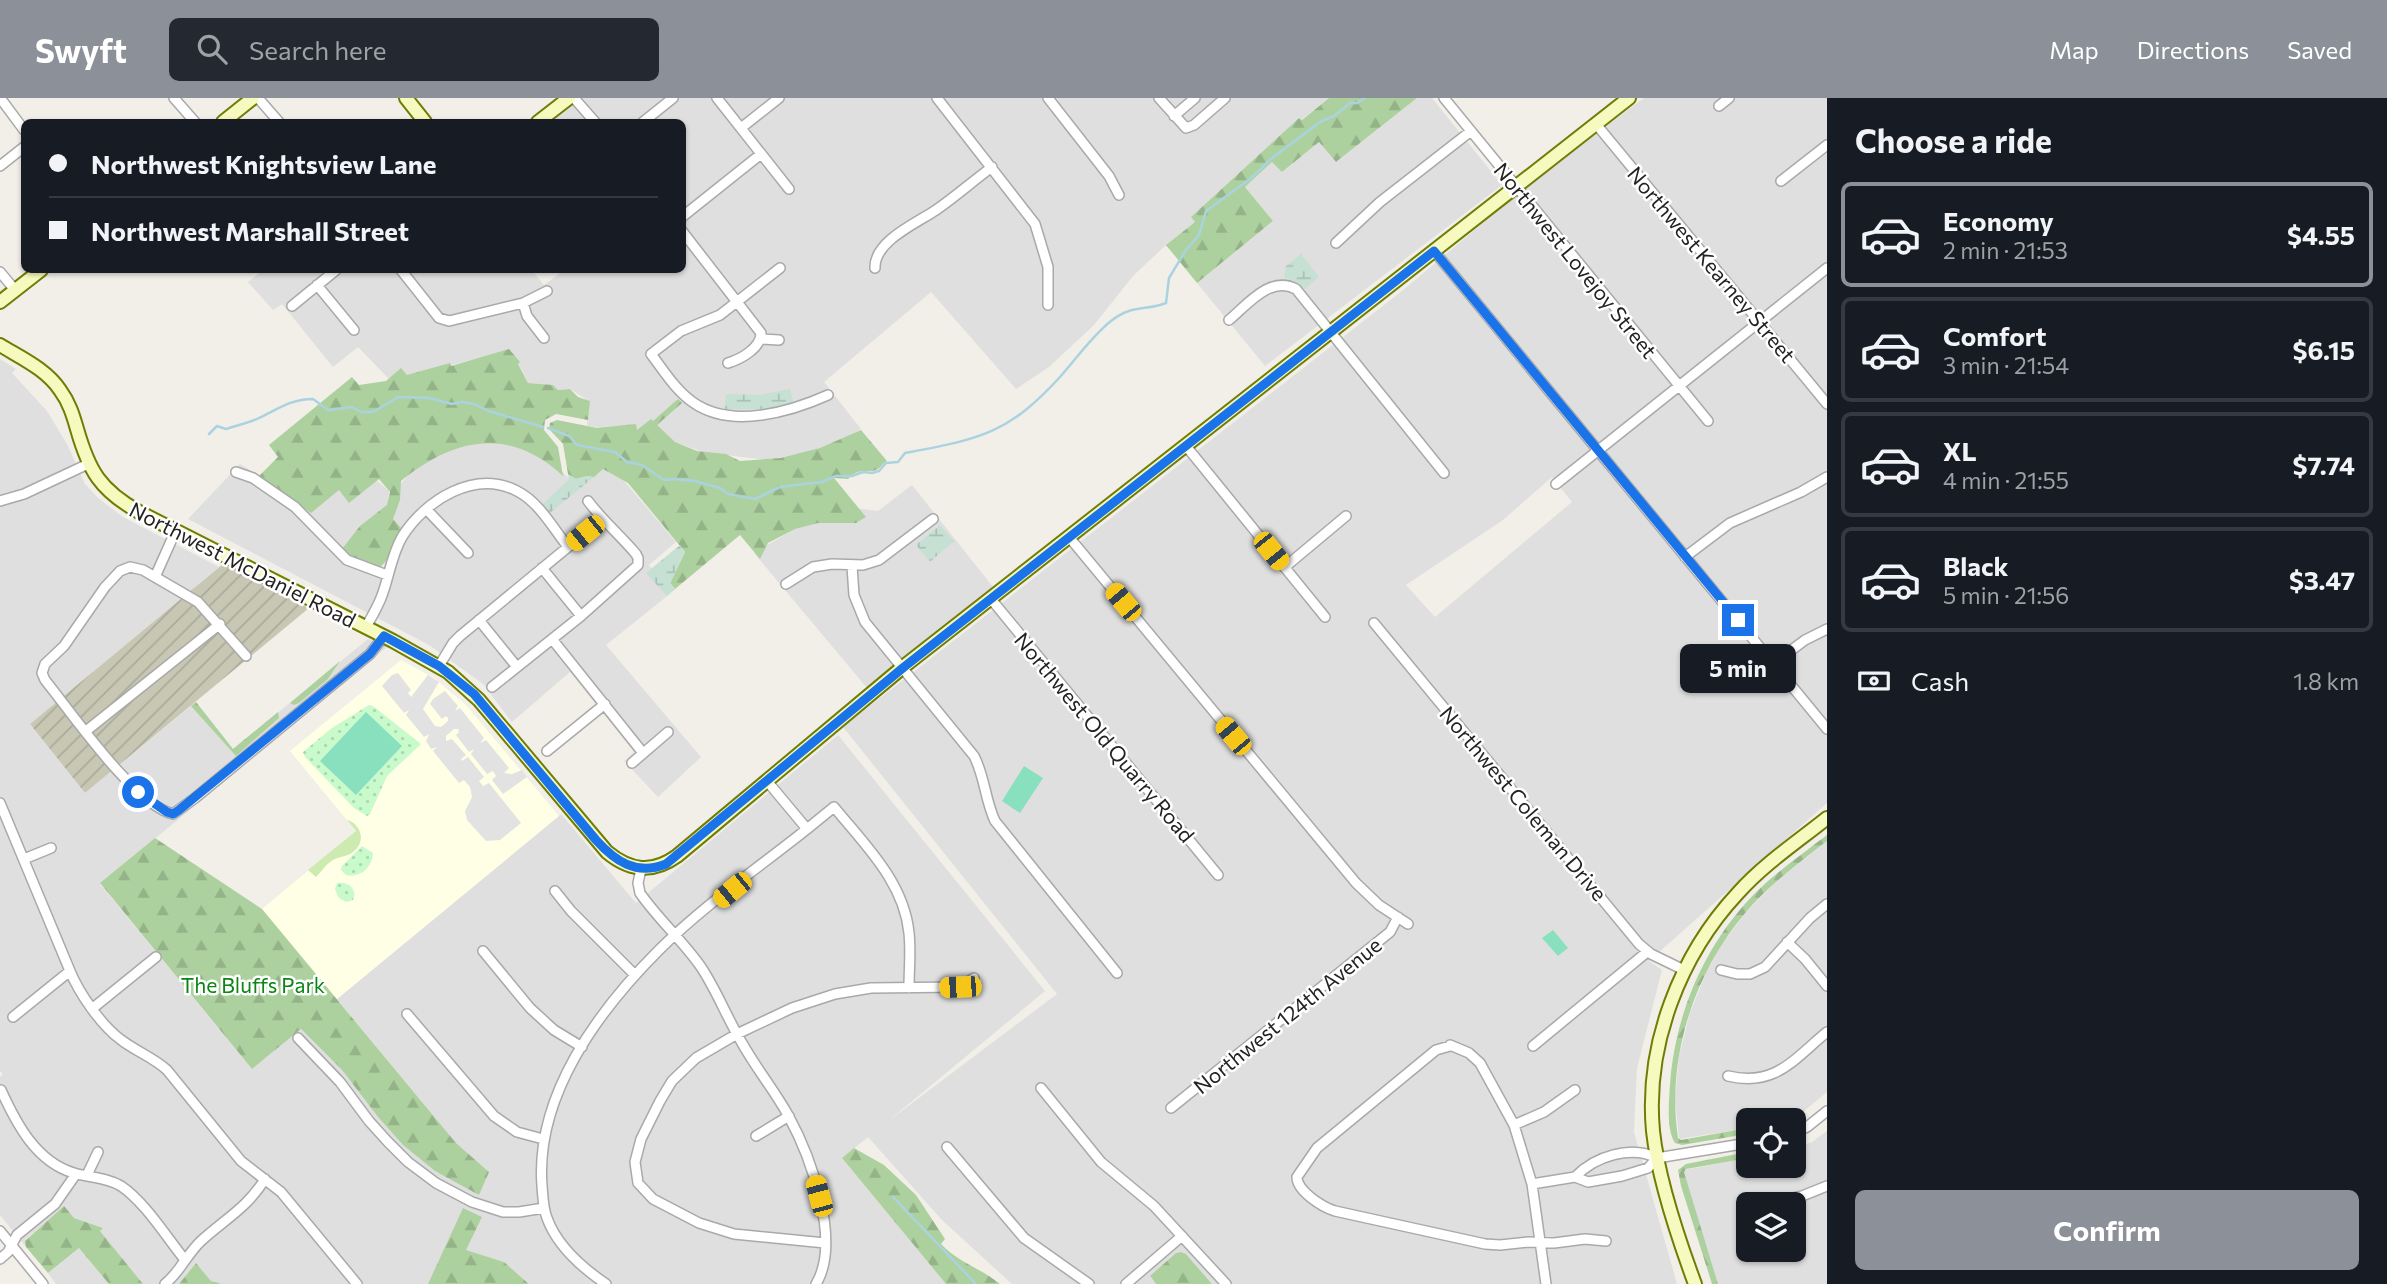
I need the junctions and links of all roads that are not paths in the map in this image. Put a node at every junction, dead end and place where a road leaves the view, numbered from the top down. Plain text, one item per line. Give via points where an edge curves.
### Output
1 (174, 98) edge
2 (256, 98) edge
3 (406, 98) edge
4 (569, 98) edge
5 (574, 98) edge
6 (673, 98) edge
7 (718, 98) edge
8 (779, 98) edge
9 (937, 98) edge
10 (1048, 98) edge
11 (1159, 98) edge
12 (1195, 98) edge
13 (1225, 98) edge
14 (1444, 98) edge
15 (1629, 98) edge
16 (1729, 98) edge
17 (1, 99) edge
18 (1719, 106) dead end
19 (1174, 116) junction
20 (192, 119) edge
21 (227, 119) edge
22 (276, 119) edge
23 (423, 119) edge
24 (542, 119) edge
25 (592, 119) edge
26 (647, 119) edge
27 (1596, 124) junction
28 (21, 126) edge
29 (741, 128) junction
30 (1471, 131) junction
31 (1827, 145) edge
32 (21, 148) edge
33 (761, 154) junction
34 (0, 166) edge
35 (992, 167) junction
36 (1781, 181) dead end
37 (1516, 187) junction
38 (789, 190) dead end
39 (1119, 195) dead end
40 (686, 214) edge
41 (686, 235) edge
42 (1336, 243) dead end
43 (1434, 251) junction
44 (780, 268) dead end
45 (875, 268) dead end
46 (1827, 268) edge
47 (0, 272) edge
48 (37, 273) edge
49 (332, 273) edge
50 (403, 273) edge
51 (317, 285) junction
52 (15, 290) junction
53 (547, 290) dead end
54 (0, 302) edge
55 (737, 302) junction
56 (523, 303) junction
57 (1048, 305) dead end
58 (292, 306) dead end
59 (1228, 320) dead end
60 (1759, 321) junction
61 (354, 330) dead end
62 (1330, 333) junction
63 (544, 338) dead end
64 (761, 338) junction
65 (779, 340) dead end
66 (0, 345) edge
67 (728, 363) dead end
68 (1679, 387) junction
69 (828, 395) dead end
70 (1827, 404) edge
71 (1708, 421) dead end
72 (1186, 446) junction
73 (1598, 449) junction
74 (88, 464) junction
75 (236, 472) dead end
76 (1444, 474) dead end
77 (1827, 477) edge
78 (1556, 484) dead end
79 (0, 501) edge
80 (588, 501) dead end
81 (427, 510) junction
82 (1346, 516) dead end
83 (601, 519) junction
84 (933, 519) dead end
85 (176, 530) junction
86 (1069, 537) junction
87 (568, 547) junction
88 (468, 553) dead end
89 (1685, 557) junction
90 (852, 566) junction
91 (1284, 567) junction
92 (542, 568) junction
93 (387, 575) junction
94 (155, 577) junction
95 (786, 584) dead end
96 (991, 599) junction
97 (581, 616) junction
98 (1325, 617) dead end
99 (479, 620) junction
100 (1374, 623) dead end
101 (220, 624) junction
102 (366, 627) junction
103 (1827, 629) edge
104 (384, 636) junction
105 (552, 639) junction
106 (246, 656) dead end
107 (1774, 663) junction
108 (439, 666) junction
109 (517, 667) junction
110 (904, 667) junction
111 (492, 687) dead end
112 (605, 704) junction
113 (1827, 729) edge
114 (86, 731) junction
115 (668, 732) dead end
116 (547, 751) dead end
117 (643, 753) junction
118 (632, 763) dead end
119 (767, 780) junction
120 (0, 803) edge
121 (1827, 818) edge
122 (807, 829) junction
123 (51, 848) dead end
124 (24, 859) junction
125 (641, 869) junction
126 (1219, 874) dead end
127 (555, 891) dead end
128 (1827, 904) edge
129 (1398, 917) junction
130 (1408, 924) dead end
131 (675, 935) junction
132 (1787, 942) junction
133 (483, 951) dead end
134 (1647, 952) junction
135 (156, 957) dead end
136 (1684, 970) junction
137 (70, 971) junction
138 (1721, 971) dead end
139 (1117, 973) dead end
140 (635, 975) junction
141 (974, 978) dead end
142 (1827, 986) edge
143 (909, 988) junction
144 (93, 1008) junction
145 (407, 1014) dead end
146 (13, 1017) dead end
147 (1827, 1032) edge
148 (737, 1034) junction
149 (298, 1038) dead end
150 (1533, 1046) dead end
151 (582, 1047) junction
152 (1728, 1076) dead end
153 (1041, 1088) dead end
154 (1, 1090) edge
155 (1575, 1090) dead end
156 (1171, 1108) dead end
157 (1827, 1111) edge
158 (789, 1116) junction
159 (1514, 1125) junction
160 (1806, 1127) edge
161 (756, 1136) dead end
162 (543, 1139) junction
163 (1736, 1145) edge
164 (947, 1147) dead end
165 (97, 1152) dead end
166 (1657, 1158) junction
167 (75, 1174) junction
168 (87, 1175) junction
169 (1574, 1177) junction
170 (265, 1179) junction
171 (1532, 1184) junction
172 (1827, 1186) edge
173 (1806, 1194) edge
174 (544, 1208) junction
175 (0, 1231) edge
176 (1182, 1236) junction
177 (1606, 1241) dead end
178 (825, 1243) junction
179 (1541, 1243) junction
180 (12, 1246) junction
181 (0, 1259) edge
182 (185, 1260) junction
183 (43, 1284) edge
184 (165, 1284) edge
185 (357, 1284) edge
186 (606, 1284) edge
187 (816, 1284) edge
188 (1089, 1284) edge
189 (1126, 1284) edge
190 (1226, 1284) edge
191 (1546, 1284) edge
192 (1695, 1284) edge

1 - 20 street
2 - 21 street
2 - 22 street
3 - 23 street
4 - 24 street
5 - 25 street
6 - 26 street
7 - 29 street
8 - 29 street
9 - 35 street
10 - 39 street
11 - 19 street
12 - 19 street
13 - 19 street via 1191,128 1183,127
14 - 30 street, Northwest Lovejoy Street
15 - 27 street
16 - 18 street
17 - 28 street
27 - 37 street
27 - 60 street, Northwest Kearney Street
29 - 33 street
30 - 37 street, Northwest Lovejoy Street
30 - 42 street
31 - 36 street
32 - 34 street
33 - 38 street
33 - 40 street
35 - 45 street via 891,240 877,256
35 - 57 street via 1035,224 1048,267
37 - 43 street
37 - 68 street, Northwest Lovejoy Street
41 - 55 street
43 - 62 street
43 - 73 street
44 - 55 street
46 - 60 street
47 - 52 street
48 - 52 street
49 - 51 street
50 - 56 street via 444,320 456,321
51 - 58 street
51 - 61 street
52 - 54 street
53 - 56 street
55 - 64 street via 759,328
55 - 69 street via 716,318 681,331 651,354 687,398 719,414 751,415 792,410
56 - 63 street
59 - 62 street via 1271,286 1285,284 1300,292
60 - 68 street
60 - 70 street, Northwest Kearney Street
62 - 72 street
62 - 76 street
64 - 65 street
64 - 67 street via 740,359
66 - 74 street, Northwest McDaniel Road via 47,375 61,391
68 - 71 street, Northwest Lovejoy Street
68 - 73 street
72 - 86 street
72 - 91 street
73 - 78 street
73 - 89 street
74 - 79 street
74 - 85 street, Northwest McDaniel Road via 118,499
75 - 93 street via 253,478 295,507 347,559
77 - 89 street via 1730,523
80 - 83 street
81 - 87 street via 457,488 506,486 534,503
81 - 88 street
81 - 93 street via 404,534
82 - 91 street
83 - 87 street
83 - 97 street via 615,529 639,562
84 - 90 street via 887,556
85 - 94 street
85 - 102 street, Northwest McDaniel Road
86 - 96 street
86 - 129 street via 1356,883
87 - 92 street
89 - 107 street
90 - 95 street via 813,567
90 - 110 street via 854,596 862,617
91 - 98 street
92 - 97 street
92 - 99 street
93 - 102 street
94 - 101 street via 198,601
94 - 114 street via 140,569 122,570 44,666 45,680
96 - 110 street
96 - 126 street, Northwest Old Quarry Road
97 - 105 street
99 - 108 street via 453,643
99 - 109 street
100 - 134 street, Northwest Coleman Drive
101 - 106 street
101 - 114 street
102 - 104 street, Northwest McDaniel Road
103 - 107 street
104 - 108 street, Northwest McDaniel Road
104 - 114 street via 370,654 171,814 131,786
105 - 109 street
105 - 112 street
107 - 113 street
108 - 125 street, Northwest McDaniel Road via 479,700 607,852
109 - 111 street
110 - 119 street
110 - 139 street via 974,756 995,821
112 - 116 street
112 - 117 street
115 - 117 street
117 - 118 street
119 - 122 street
119 - 125 street via 671,861
120 - 124 street
121 - 136 street via 1740,890
122 - 131 street
122 - 143 street via 834,807 894,883 909,933
123 - 124 street
124 - 137 street
125 - 131 street via 640,893
127 - 140 street
128 - 132 street
129 - 130 street
129 - 156 street, Northwest 124th Avenue via 1390,932
131 - 140 street
131 - 148 street via 709,980
132 - 138 street via 1765,967 1750,974
132 - 142 street
133 - 151 street via 530,1007 554,1030
134 - 136 street, Northwest Coleman Drive
134 - 150 street
135 - 144 street
136 - 166 street via 1664,1024 1654,1074
137 - 144 street
137 - 146 street
140 - 151 street
141 - 143 street via 960,987
143 - 148 street via 835,994
144 - 170 street via 121,1040 167,1070 241,1161
145 - 162 street via 494,1116 517,1132
147 - 152 street via 1767,1078
148 - 158 street
148 - 178 street via 696,1058 671,1081 641,1139 635,1162 638,1183 653,1199 699,1223 734,1234
149 - 174 street via 388,1142 436,1182 492,1210 510,1213
151 - 162 street via 558,1092
153 - 176 street via 1101,1162
154 - 167 street via 18,1124 39,1151
155 - 159 street via 1544,1112
157 - 160 street
158 - 161 street
158 - 178 street via 814,1177
159 - 171 street
159 - 179 street via 1480,1062 1450,1046 1436,1050 1317,1148 1297,1182 1320,1204 1335,1211 1493,1245
162 - 174 street
163 - 166 street
164 - 188 street via 1024,1238
165 - 168 street
166 - 169 street via 1648,1168 1622,1176 1588,1182
166 - 169 street via 1644,1151 1620,1153 1584,1167
166 - 192 street
167 - 168 street
167 - 180 street via 55,1204 17,1235
168 - 182 street via 124,1188
169 - 171 street
170 - 182 street via 251,1200
170 - 185 street
171 - 179 street
172 - 173 street
174 - 186 street via 564,1248
175 - 180 street
176 - 189 street
176 - 190 street
177 - 179 street
178 - 187 street
179 - 191 street
180 - 181 street
180 - 183 street
182 - 184 street

